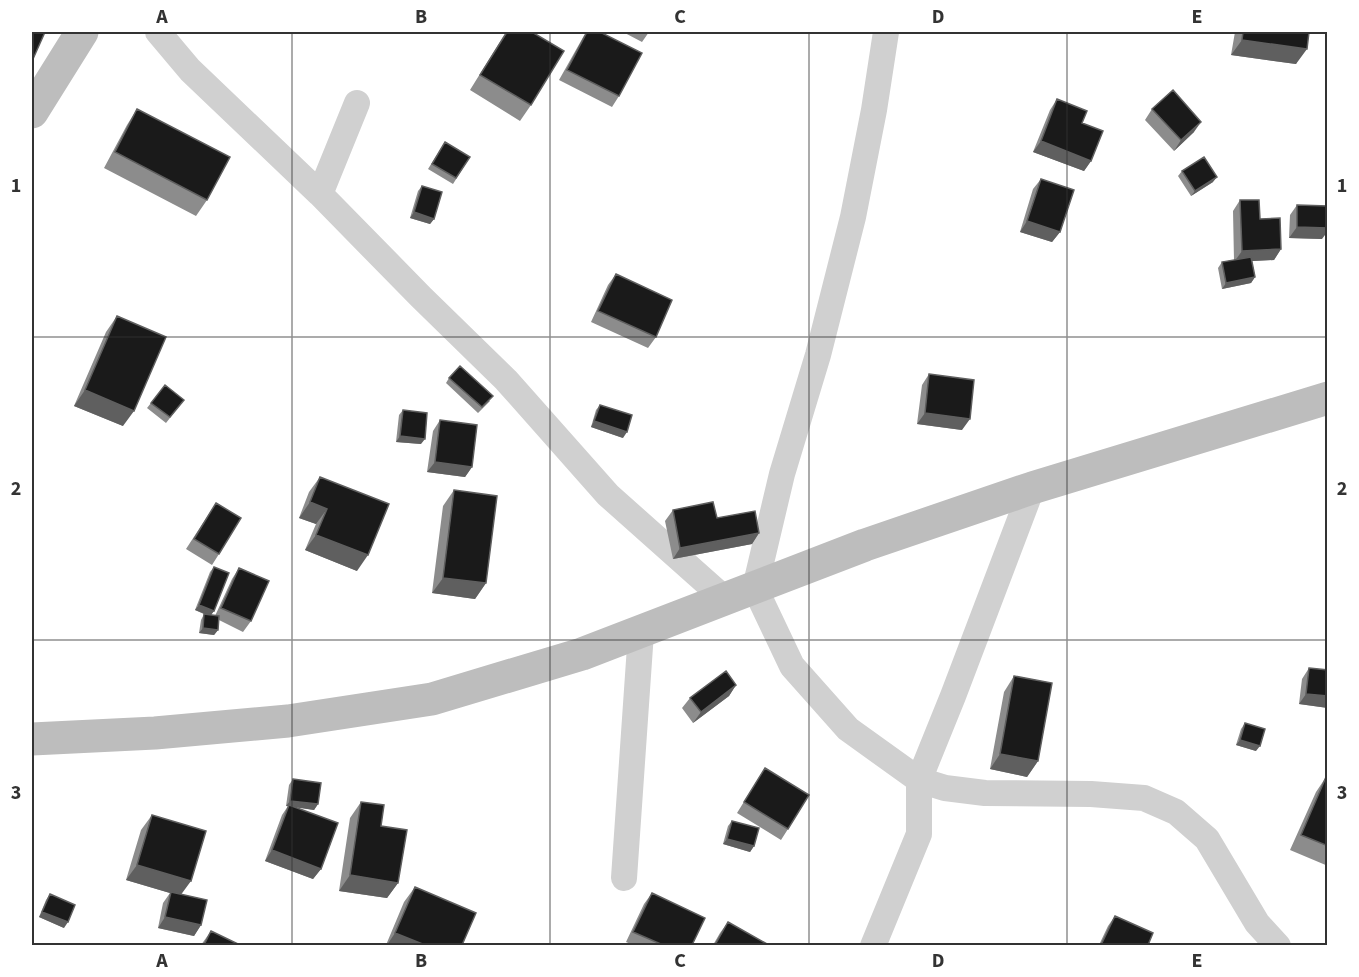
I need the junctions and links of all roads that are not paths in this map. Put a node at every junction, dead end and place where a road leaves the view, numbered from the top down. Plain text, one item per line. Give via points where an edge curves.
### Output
1 (82, 32) edge
2 (158, 32) edge
3 (886, 32) edge
4 (357, 103) dead end
5 (32, 112) edge
6 (320, 194) junction
7 (1328, 398) edge
8 (1032, 488) junction
9 (740, 594) junction
10 (641, 632) junction
11 (32, 739) edge
12 (919, 780) junction
13 (624, 878) dead end
14 (873, 945) edge
15 (1278, 945) edge

1 - 5 street
2 - 6 street via 190,70
3 - 9 street via 853,217 818,355
4 - 6 street
6 - 9 street via 506,380 608,495
7 - 8 street
8 - 9 street via 866,545
8 - 12 street
9 - 10 street
9 - 12 street via 792,666 848,729
10 - 11 street via 432,699 288,721
10 - 13 street
12 - 14 street via 919,834
12 - 15 street via 985,793 1144,798 1176,812 1207,838 1257,923

